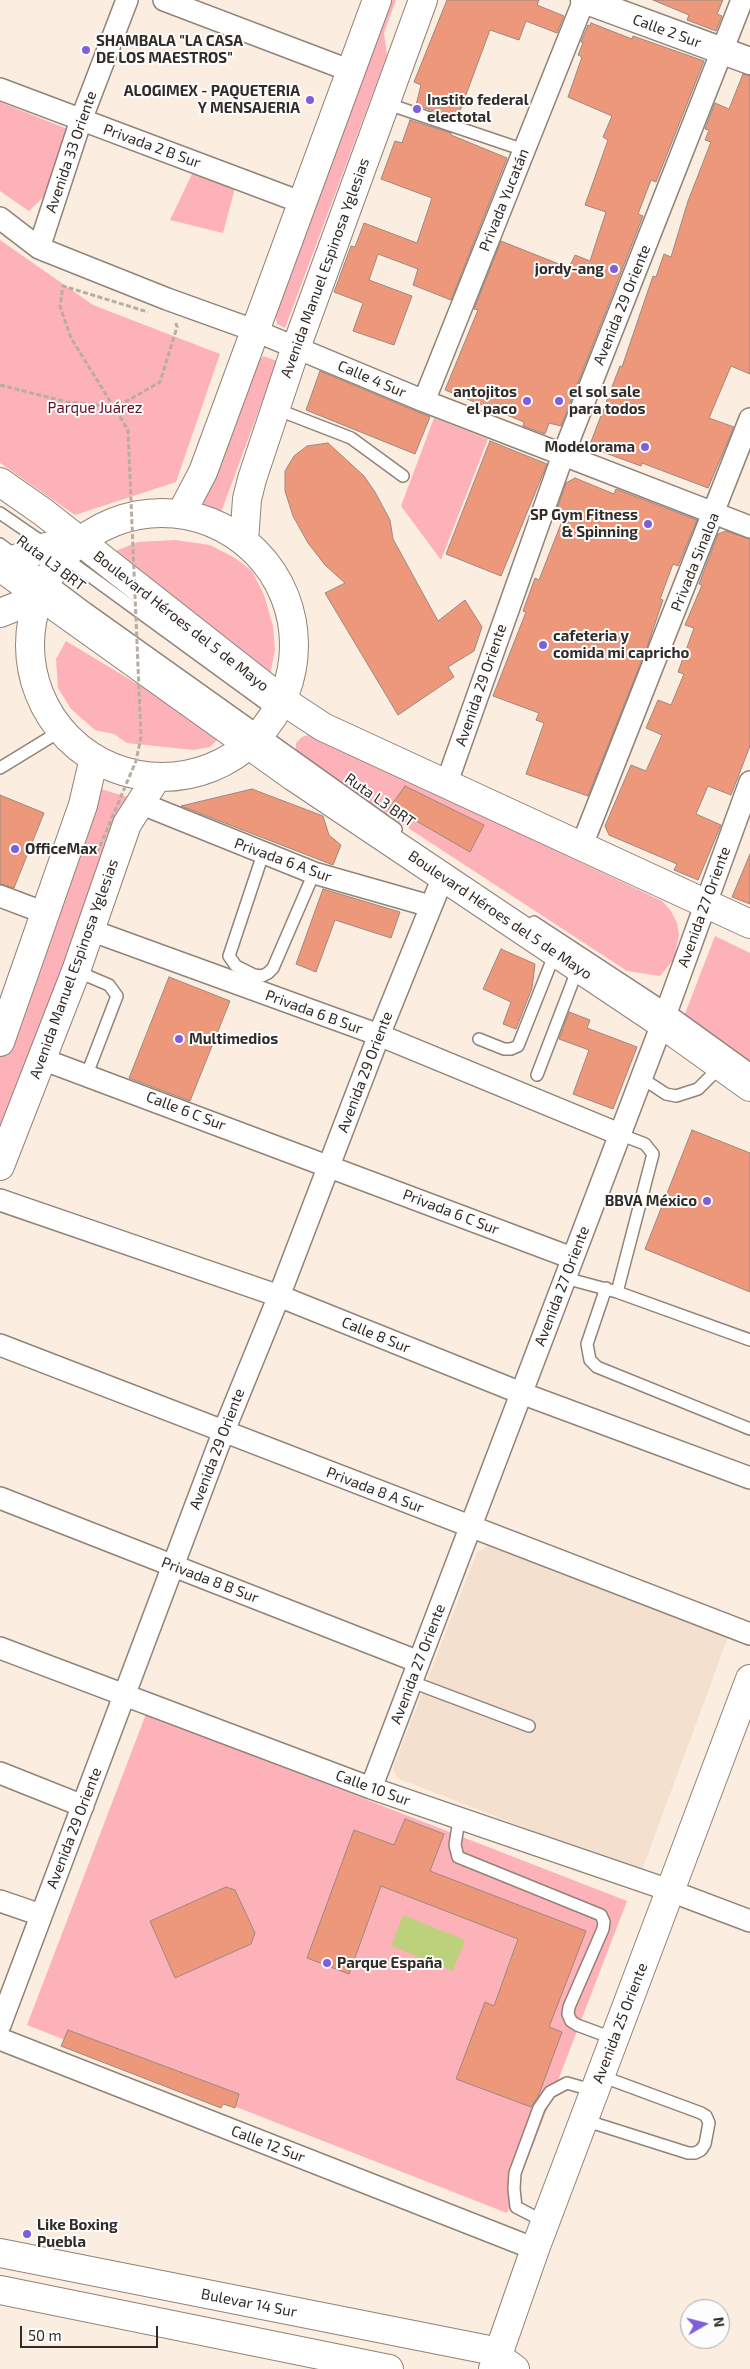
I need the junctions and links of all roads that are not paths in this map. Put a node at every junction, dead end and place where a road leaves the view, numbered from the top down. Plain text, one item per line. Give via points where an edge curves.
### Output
1 (127, 0) edge
2 (164, 0) edge
3 (377, 0) edge
4 (423, 0) edge
5 (584, 0) edge
6 (742, 0) edge
7 (722, 51) junction
8 (750, 61) edge
9 (351, 71) junction
10 (0, 89) edge
11 (385, 103) junction
12 (81, 120) junction
13 (524, 150) junction
14 (303, 202) junction
15 (0, 218) edge
16 (39, 248) junction
17 (256, 331) junction
18 (296, 347) junction
19 (424, 401) junction
20 (276, 409) junction
21 (750, 419) edge
22 (563, 455) junction
23 (403, 476) dead end
24 (0, 482) edge
25 (714, 513) junction
26 (0, 514) edge
27 (181, 514) junction
28 (750, 527) edge
29 (244, 541) junction
30 (63, 548) junction
31 (5, 558) edge
32 (44, 588) junction
33 (0, 613) edge
34 (267, 722) junction
35 (62, 730) junction
36 (94, 758) junction
37 (0, 768) edge
38 (157, 777) junction
39 (447, 782) junction
40 (750, 782) edge
41 (140, 803) junction
42 (402, 834) dead end
43 (582, 845) junction
44 (263, 854) junction
45 (448, 871) junction
46 (314, 873) junction
47 (0, 896) edge
48 (665, 898) dead end
49 (430, 906) junction
50 (702, 912) junction
51 (45, 913) junction
52 (524, 916) dead end
53 (750, 924) edge
54 (90, 930) junction
55 (555, 953) junction
56 (578, 968) junction
57 (76, 971) junction
58 (665, 1017) junction
59 (379, 1035) junction
60 (479, 1039) dead end
61 (0, 1042) edge
62 (42, 1059) junction
63 (721, 1066) junction
64 (750, 1069) edge
65 (87, 1074) junction
66 (537, 1075) dead end
67 (640, 1077) junction
68 (750, 1087) edge
69 (619, 1134) junction
70 (0, 1166) edge
71 (329, 1166) junction
72 (0, 1200) edge
73 (572, 1258) junction
74 (565, 1278) junction
75 (612, 1290) junction
76 (279, 1296) junction
77 (750, 1340) edge
78 (0, 1345) edge
79 (521, 1393) junction
80 (750, 1429) edge
81 (223, 1432) junction
82 (750, 1478) edge
83 (0, 1498) edge
84 (470, 1527) junction
85 (173, 1565) junction
86 (750, 1634) edge
87 (0, 1648) edge
88 (419, 1662) junction
89 (750, 1679) edge
90 (412, 1682) junction
91 (123, 1696) junction
92 (529, 1726) dead end
93 (0, 1773) edge
94 (371, 1788) junction
95 (83, 1806) junction
96 (460, 1820) junction
97 (671, 1891) junction
98 (0, 1901) edge
99 (41, 1915) junction
100 (750, 1920) edge
101 (0, 2025) edge
102 (0, 2039) edge
103 (615, 2039) junction
104 (598, 2084) junction
105 (584, 2120) junction
106 (545, 2222) junction
107 (535, 2249) junction
108 (0, 2254) edge
109 (0, 2290) edge
110 (502, 2364) edge
111 (389, 2369) edge

1 - 12 street, Avenida 33 Oriente
2 - 9 street
3 - 9 main road
4 - 11 main road, Avenida Manuel Espinosa Yglesias
5 - 7 street, Calle 2 Sur
5 - 13 street, Privada Yucatán
6 - 7 street, Avenida 29 Oriente
7 - 8 street, Calle 2 Sur
7 - 22 street, Avenida 29 Oriente
9 - 14 main road
10 - 12 street, Privada 2 B Sur
11 - 13 lane
11 - 18 main road, Avenida Manuel Espinosa Yglesias
12 - 14 street, Privada 2 B Sur
12 - 16 street, Avenida 33 Oriente
13 - 19 street, Privada Yucatán
14 - 17 main road
15 - 16 street, Calle 4 Sur
16 - 17 street, Calle 4 Sur
17 - 18 street, Calle 4 Sur
17 - 27 main road via 203,472
18 - 19 street, Calle 4 Sur
18 - 20 main road, Avenida Manuel Espinosa Yglesias
19 - 22 street, Calle 4 Sur
20 - 23 lane via 351,438
20 - 29 main road, Avenida Manuel Espinosa Yglesias via 247,498
21 - 25 street, Privada Sinaloa
22 - 25 street, Calle 4 Sur
22 - 39 street, Avenida 29 Oriente
24 - 30 main road, Boulevard Héroes del 5 de Mayo
25 - 28 street, Calle 4 Sur
25 - 43 street, Privada Sinaloa
26 - 30 lane
27 - 29 main road, Boulevard Héroes del 5 de Mayo via 214,523
27 - 30 main road, Boulevard Héroes del 5 de Mayo via 154,512 128,517 102,526
29 - 34 main road, Boulevard Héroes del 5 de Mayo via 281,586 291,614 291,673
30 - 31 main road
30 - 32 main road, Boulevard Héroes del 5 de Mayo
30 - 34 main road, Boulevard Héroes del 5 de Mayo
31 - 32 main road, Boulevard Héroes del 5 de Mayo
32 - 33 main road
32 - 34 main road, Boulevard Héroes del 5 de Mayo
32 - 35 main road, Boulevard Héroes del 5 de Mayo via 32,624 31,653 46,707
34 - 38 main road, Boulevard Héroes del 5 de Mayo via 230,759 183,776
34 - 39 main road, Boulevard Héroes del 5 de Mayo via 323,727
34 - 42 lane, Ruta L3 BRT
34 - 45 main road, Boulevard Héroes del 5 de Mayo via 294,777
34 - 48 lane
35 - 36 main road, Boulevard Héroes del 5 de Mayo
35 - 37 lane
36 - 38 main road, Boulevard Héroes del 5 de Mayo via 124,771
36 - 51 main road via 83,805
38 - 41 main road, Avenida Manuel Espinosa Yglesias
39 - 43 main road, Boulevard Héroes del 5 de Mayo
40 - 50 street, Avenida 27 Oriente
41 - 44 street, Privada 6 A Sur
41 - 54 main road, Avenida Manuel Espinosa Yglesias via 127,824
43 - 50 main road, Boulevard Héroes del 5 de Mayo
44 - 46 street, Privada 6 A Sur
44 - 46 lane via 229,956 236,966 254,975 262,976 273,968
45 - 49 street, Avenida 29 Oriente
45 - 55 main road, Boulevard Héroes del 5 de Mayo
46 - 49 street, Privada 6 A Sur
47 - 51 street
49 - 59 street, Avenida 29 Oriente
50 - 53 main road, Boulevard Héroes del 5 de Mayo
50 - 58 street, Avenida 27 Oriente
51 - 61 main road
52 - 58 lane
54 - 57 main road, Avenida Manuel Espinosa Yglesias
54 - 59 street, Privada 6 B Sur
55 - 56 main road, Boulevard Héroes del 5 de Mayo
55 - 60 lane via 518,1046 504,1049
56 - 58 main road, Boulevard Héroes del 5 de Mayo
56 - 66 lane
57 - 62 main road, Avenida Manuel Espinosa Yglesias
57 - 65 lane via 108,985 117,996
58 - 63 main road, Boulevard Héroes del 5 de Mayo
58 - 64 lane
58 - 67 street, Avenida 27 Oriente
59 - 69 street, Privada 6 B Sur
59 - 71 street, Avenida 29 Oriente
62 - 65 street, Calle 6 C Sur
62 - 70 main road, Avenida Manuel Espinosa Yglesias
63 - 67 lane via 698,1089 676,1096 666,1094
63 - 68 main road, Boulevard Héroes del 5 de Mayo
65 - 71 street, Calle 6 C Sur
67 - 69 street, Avenida 27 Oriente
69 - 73 street, Avenida 27 Oriente
69 - 75 lane via 645,1144 653,1154
71 - 73 street, Privada 6 C Sur
71 - 76 street, Avenida 29 Oriente
72 - 76 street, Calle 8 Sur
73 - 74 street, Avenida 27 Oriente
74 - 75 lane
74 - 79 street, Avenida 27 Oriente
75 - 77 lane
75 - 80 lane via 587,1344 590,1360 597,1367
76 - 79 street, Calle 8 Sur
76 - 81 street, Avenida 29 Oriente
78 - 81 street, Privada 8 A Sur
79 - 82 street, Calle 8 Sur
79 - 84 street, Avenida 27 Oriente
81 - 84 street, Privada 8 A Sur
81 - 85 street, Avenida 29 Oriente
83 - 85 street, Privada 8 B Sur
84 - 86 street, Privada 8 A Sur
84 - 88 street, Avenida 27 Oriente
85 - 88 street, Privada 8 B Sur
85 - 91 street, Avenida 29 Oriente
87 - 91 street, Calle 10 Sur
88 - 90 street, Avenida 27 Oriente
89 - 97 main road, Avenida 25 Oriente
90 - 92 lane
90 - 94 street, Avenida 27 Oriente
91 - 94 street, Calle 10 Sur
91 - 95 street, Avenida 29 Oriente
93 - 95 street
94 - 96 street, Calle 10 Sur
95 - 99 street, Avenida 29 Oriente
96 - 97 street, Calle 10 Sur
96 - 103 lane via 455,1851 464,1861 601,1915 604,1929 568,2007 568,2014 577,2025
97 - 100 street, Calle 10 Sur
97 - 103 main road, Avenida 25 Oriente
98 - 99 street
99 - 101 street, Avenida 29 Oriente
102 - 107 street, Calle 12 Sur
103 - 104 main road, Avenida 25 Oriente
104 - 105 main road, Avenida 25 Oriente
104 - 105 lane via 701,2113 709,2123 705,2144 695,2154 688,2153
104 - 106 lane via 567,2083 550,2092 539,2108 515,2173 514,2189 516,2206
105 - 106 main road, Avenida 25 Oriente
106 - 107 main road, Avenida 25 Oriente
107 - 110 main road, Avenida 25 Oriente
108 - 110 main road, Bulevar 14 Sur via 489,2350
109 - 111 main road

